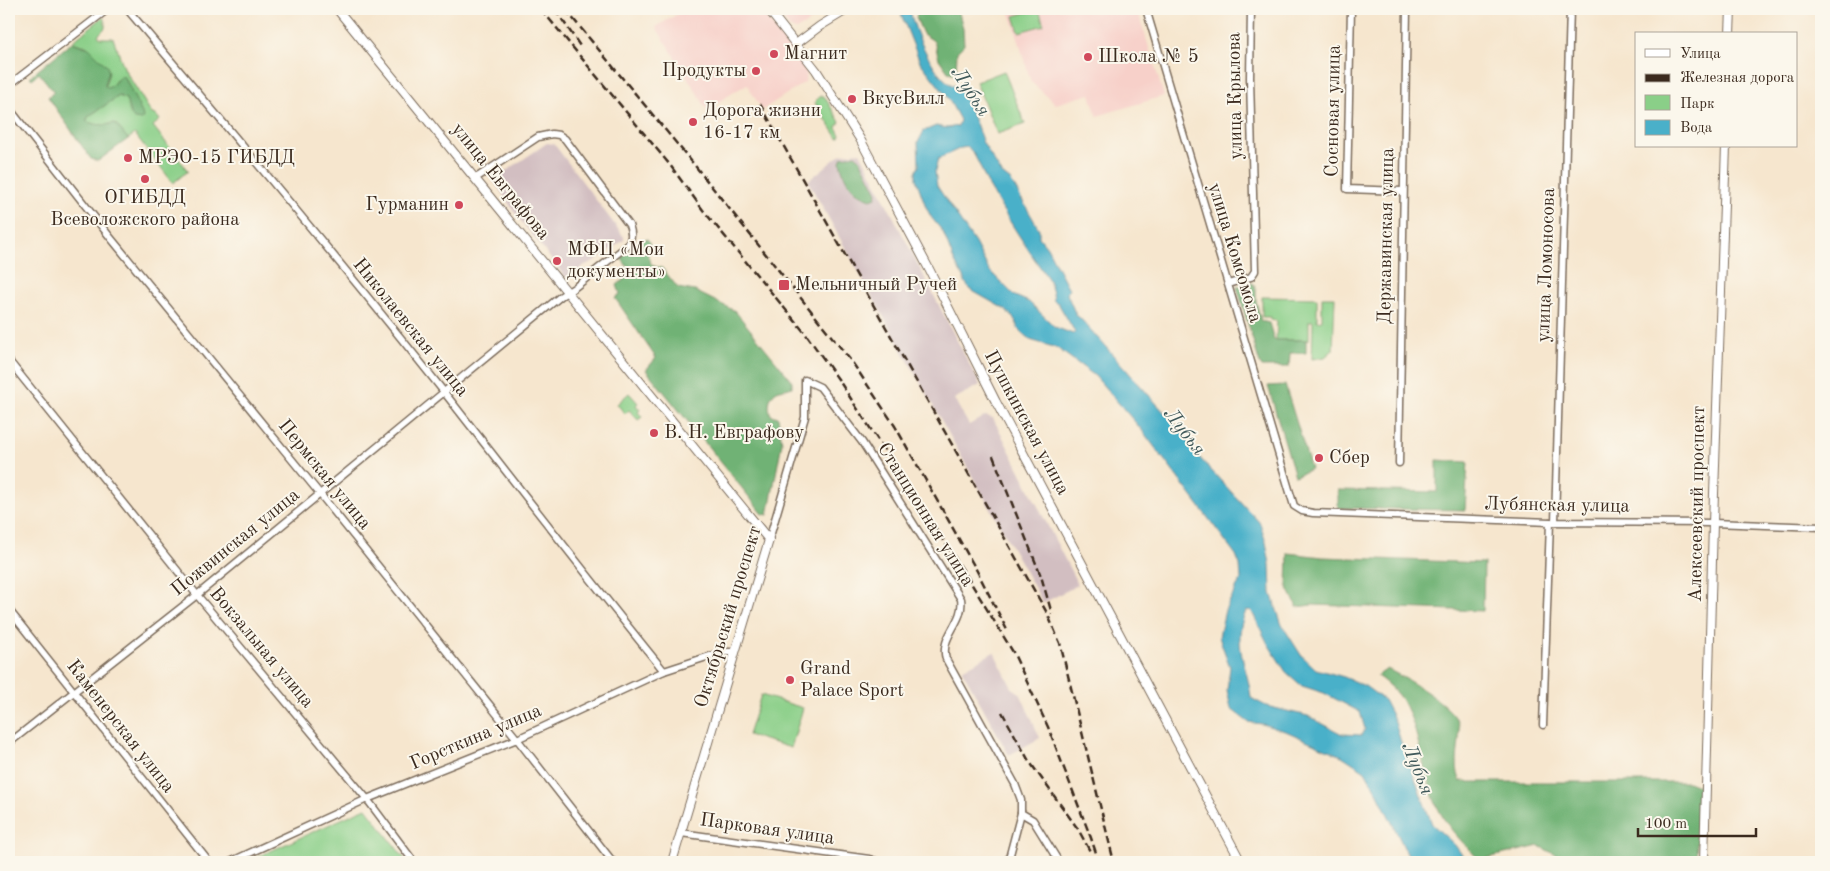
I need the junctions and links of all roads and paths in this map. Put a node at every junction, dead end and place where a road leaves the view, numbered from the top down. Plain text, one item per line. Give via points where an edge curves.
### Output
1 (108, 9) edge
2 (127, 9) edge
3 (337, 9) edge
4 (768, 9) edge
5 (848, 9) edge
6 (1146, 9) edge
7 (1251, 9) edge
8 (1351, 9) edge
9 (1406, 9) edge
10 (1570, 9) edge
11 (1731, 9) edge
12 (1730, 32) edge
13 (796, 44) junction
14 (9, 85) edge
15 (9, 108) edge
16 (1726, 148) edge
17 (476, 178) junction
18 (1402, 191) junction
19 (1228, 284) junction
20 (568, 292) junction
21 (9, 361) edge
22 (805, 380) joint
23 (443, 391) junction
24 (1399, 463) dead end
25 (320, 494) junction
26 (1294, 506) joint
27 (1552, 522) junction
28 (1713, 523) junction
29 (1821, 527) edge
30 (769, 540) junction
31 (197, 594) junction
32 (9, 610) edge
33 (735, 652) junction
34 (664, 671) junction
35 (73, 692) junction
36 (1543, 725) dead end
37 (517, 739) junction
38 (9, 743) edge
39 (367, 799) junction
40 (1020, 813) junction
41 (681, 833) junction
42 (210, 862) edge
43 (230, 862) edge
44 (414, 862) edge
45 (613, 862) edge
46 (672, 862) edge
47 (879, 862) edge
48 (1008, 862) edge
49 (1059, 862) edge
50 (1241, 862) edge
51 (1704, 862) edge

1 - 14 street
2 - 23 street, Николаевская улица
3 - 17 street, улица Евграфова
4 - 13 street, Пушкинская улица
5 - 13 street
6 - 19 street, улица Комсомола
7 - 19 street, улица Крылова via 1255,271 1251,277
8 - 18 street, Сосновая улица via 1347,189
9 - 18 street, Державинская улица
10 - 27 street, улица Ломоносова
11 - 12 street
13 - 50 street, Пушкинская улица via 842,108 883,181 1000,410
15 - 25 street, Пермская улица
16 - 28 street, Алексеевский проспект
17 - 20 street, улица Евграфова
17 - 20 street, Пожвинская улица via 538,137 552,134 565,140 632,232 628,245
18 - 24 street, Державинская улица
19 - 26 street, улица Комсомола
20 - 23 street, Пожвинская улица
20 - 30 street, улица Евграфова
21 - 31 street, Вокзальная улица
22 - 30 street, Октябрьский проспект via 804,417
22 - 40 street, Станционная улица via 820,387 862,442 961,599 960,615 944,644 944,652 1015,784 1021,800
23 - 25 street, Пожвинская улица
23 - 34 street, Николаевская улица
25 - 31 street, Пожвинская улица
25 - 37 street, Пермская улица
26 - 27 street, Лубянская улица via 1313,513
27 - 28 street, Лубянская улица
27 - 36 street, улица Ломоносова
28 - 29 street, Лубянская улица
28 - 51 street, Алексеевский проспект
30 - 33 street, Октябрьский проспект
31 - 35 street, Пожвинская улица
31 - 39 street, Вокзальная улица
32 - 35 street, Каменерская улица
33 - 34 street, Горсткина улица via 722,652
33 - 41 street, Октябрьский проспект
34 - 37 street, Горсткина улица
35 - 38 street, Пожвинская улица
35 - 42 street, Каменерская улица
37 - 39 street, Горсткина улица
37 - 45 street, Пермская улица
39 - 43 street, Горсткина улица
39 - 44 street, Вокзальная улица
40 - 48 street
40 - 49 street via 1033,820
41 - 46 street, Октябрьский проспект
41 - 47 street, Парковая улица

